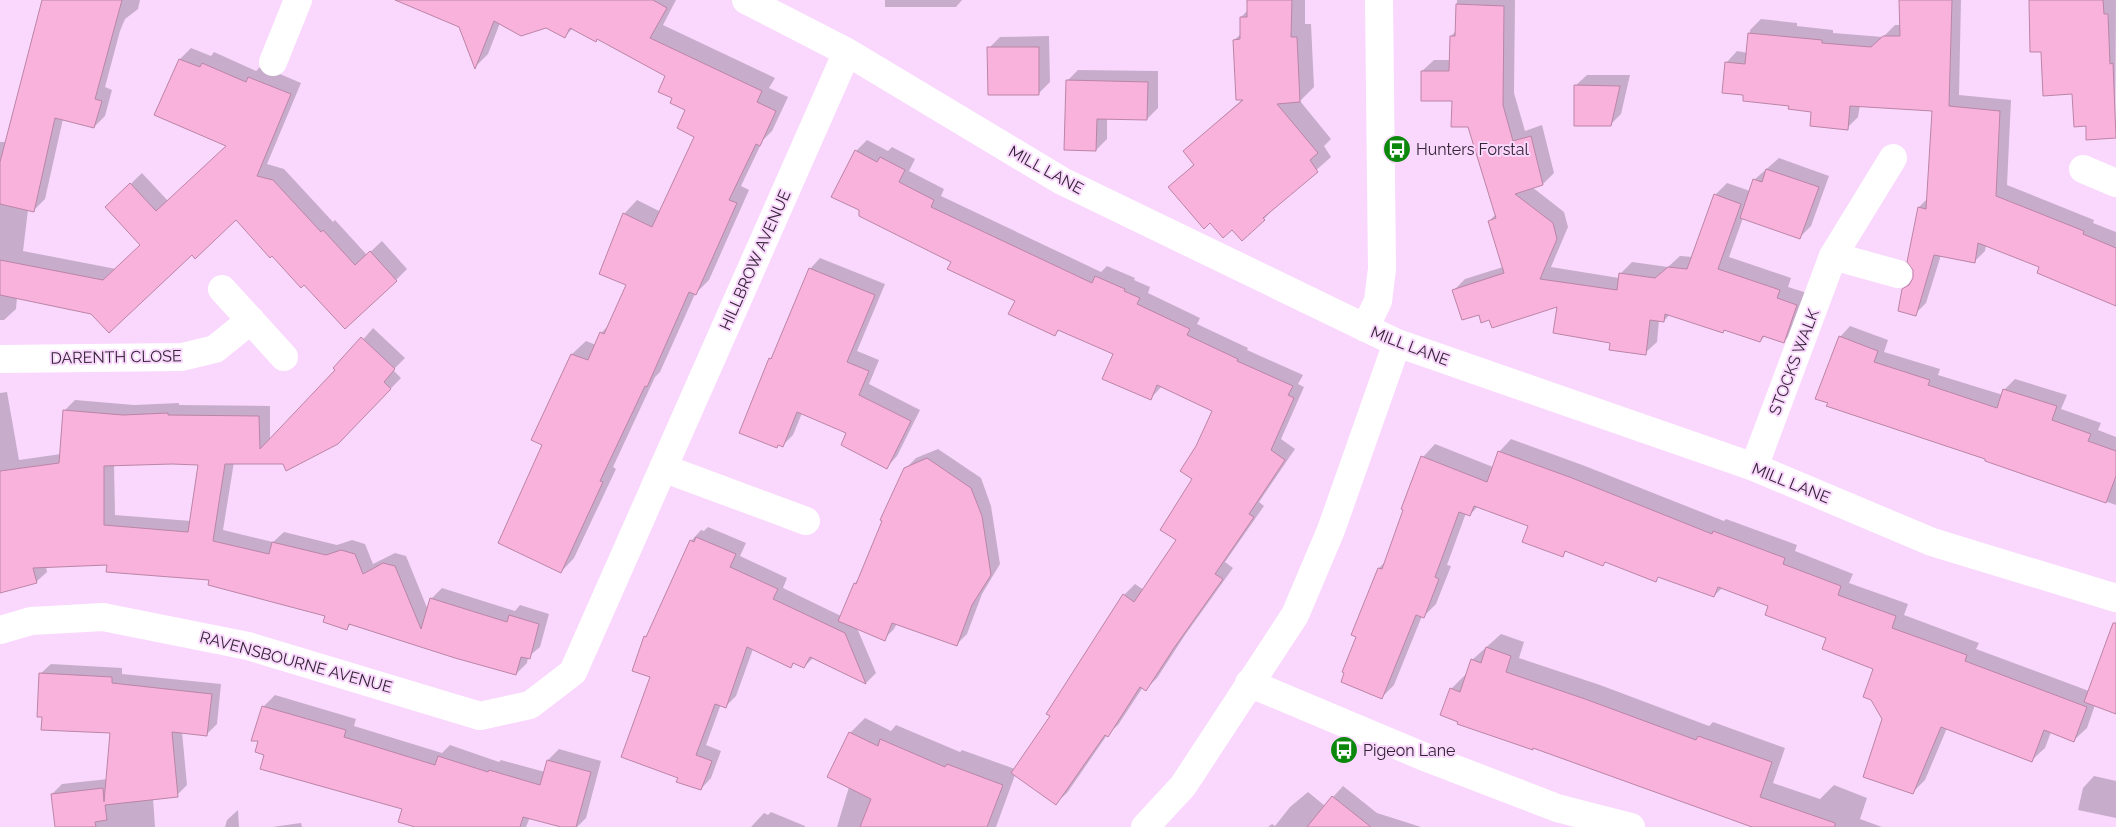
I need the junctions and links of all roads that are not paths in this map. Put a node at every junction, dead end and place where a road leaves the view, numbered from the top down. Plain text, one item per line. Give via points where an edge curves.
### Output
1 (298, 0) edge
2 (746, 0) edge
3 (1378, 0) edge
4 (847, 52) junction
5 (273, 62) dead end
6 (1893, 158) dead end
7 (2083, 169) dead end
8 (2116, 183) edge
9 (1833, 256) junction
10 (1898, 274) dead end
11 (222, 289) dead end
12 (251, 320) junction
13 (1365, 328) junction
14 (1397, 343) junction
15 (284, 357) dead end
16 (0, 358) edge
17 (1754, 467) junction
18 (663, 468) junction
19 (806, 522) dead end
20 (2116, 598) edge
21 (0, 630) edge
22 (1249, 683) junction
23 (530, 705) joint
24 (1554, 818) edge
25 (1144, 827) edge
26 (1631, 827) edge

1 - 5 street
2 - 4 street, MILL LANE
3 - 13 street via 1382,269 1378,301
4 - 13 street, MILL LANE via 1062,181
4 - 18 street, HILLBROW AVENUE
6 - 9 street, STOCKS WALK
7 - 8 street
9 - 10 street
9 - 17 street, STOCKS WALK
11 - 12 street
12 - 15 street
12 - 16 street, DARENTH CLOSE via 215,349 182,357
13 - 14 street, MILL LANE
14 - 17 street, MILL LANE
14 - 22 street via 1320,556 1294,615
17 - 20 street, MILL LANE via 1932,542
18 - 19 street
18 - 23 street, HILLBROW AVENUE via 573,672
21 - 23 street, RAVENSBOURNE AVENUE via 31,621 103,617 248,646 480,716
22 - 24 street via 1428,758
22 - 25 street via 1183,786
24 - 26 street

